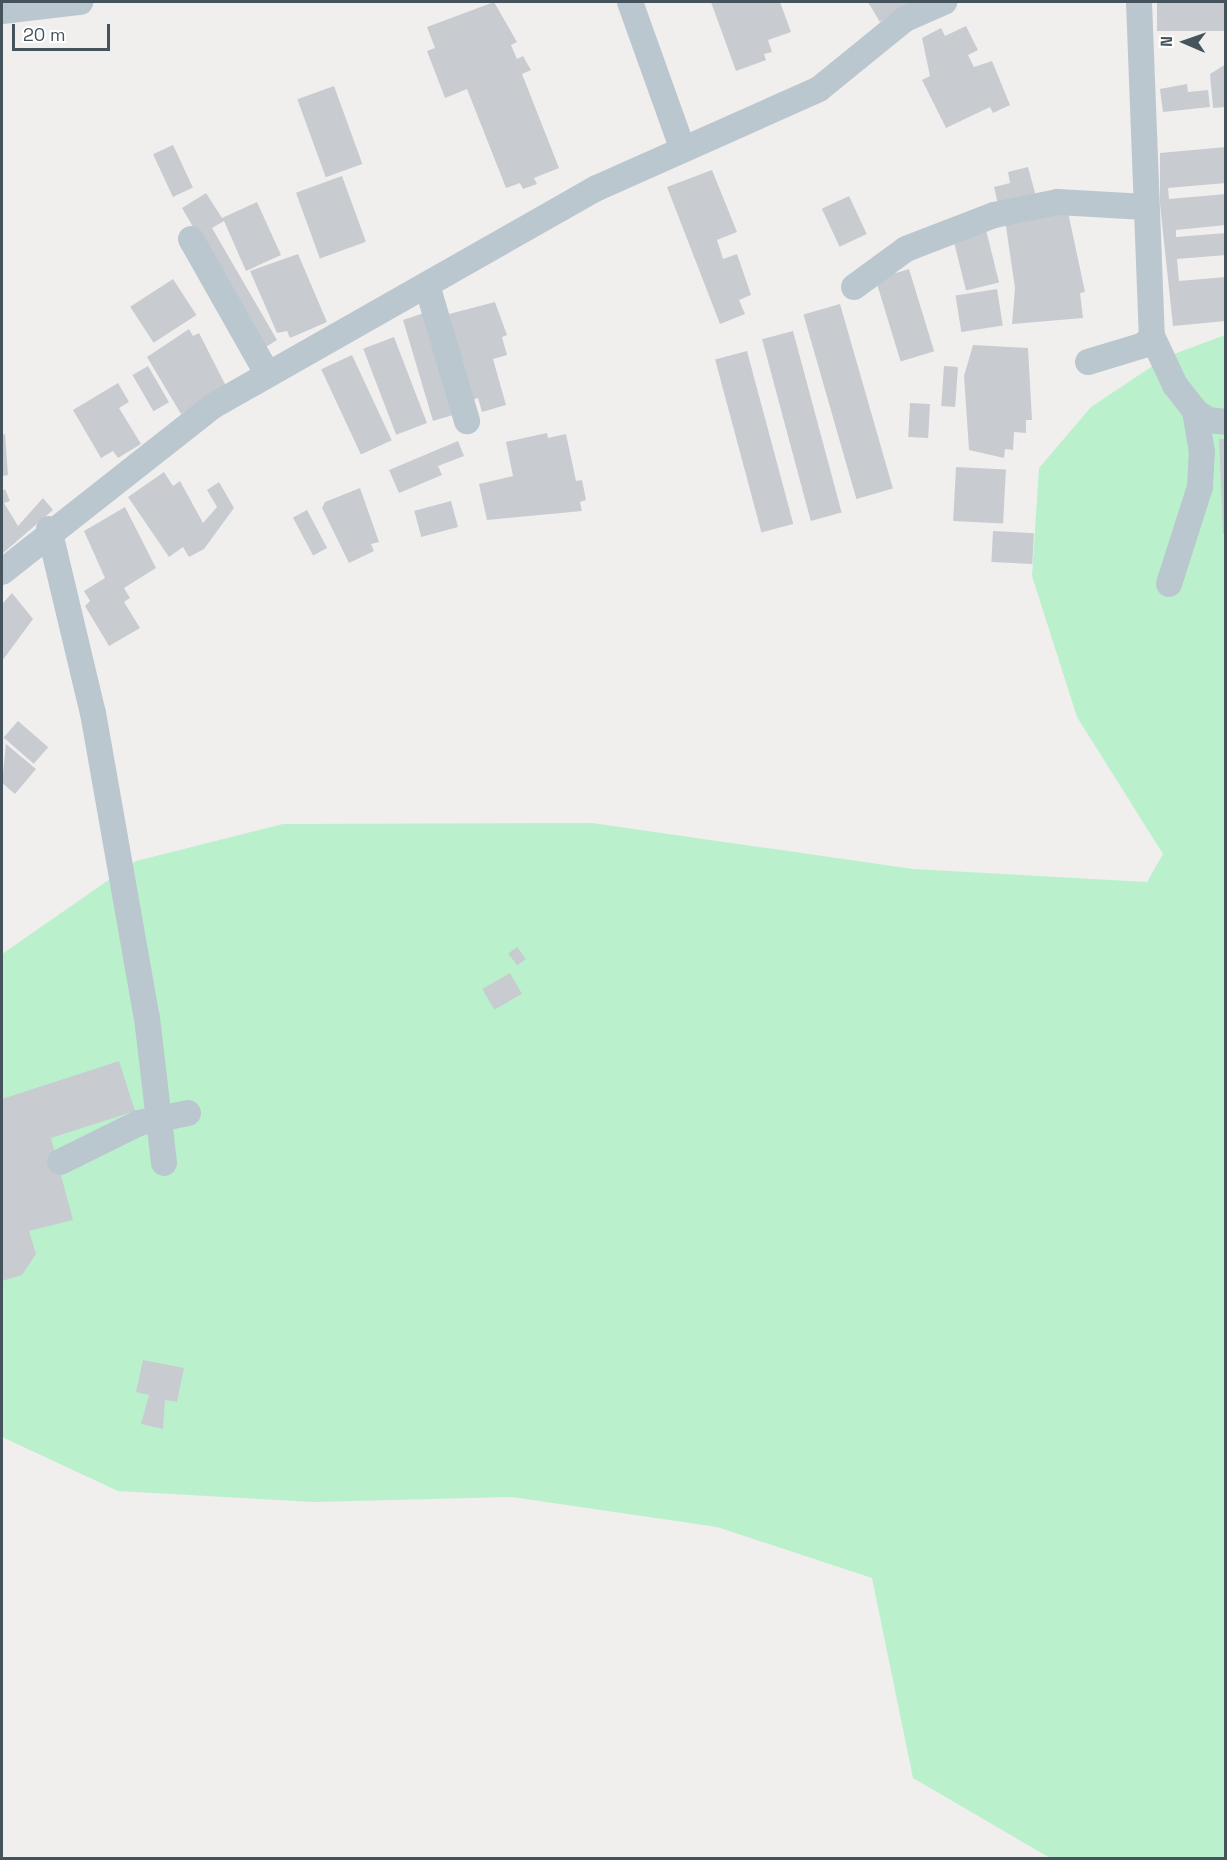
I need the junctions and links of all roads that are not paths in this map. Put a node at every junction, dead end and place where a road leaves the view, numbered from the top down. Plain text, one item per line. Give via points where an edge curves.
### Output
1 (80, 2) edge
2 (630, 2) edge
3 (944, 2) edge
4 (1139, 2) edge
5 (2, 11) edge
6 (683, 150) junction
7 (1145, 207) junction
8 (191, 239) dead end
9 (427, 285) junction
10 (854, 287) dead end
11 (1152, 336) junction
12 (1088, 362) dead end
13 (268, 375) junction
14 (1195, 411) junction
15 (466, 421) dead end
16 (1226, 422) edge
17 (49, 529) junction
18 (2, 572) edge
19 (1169, 584) dead end
20 (188, 1113) dead end
21 (159, 1117) junction
22 (60, 1161) dead end
23 (164, 1162) dead end

1 - 5 street
2 - 6 street
3 - 6 street via 905,19 819,88
4 - 7 street via 1145,64
6 - 9 street via 597,189
7 - 10 street via 1058,202 994,214 906,249
7 - 11 street
8 - 13 street
9 - 13 street
9 - 15 street
11 - 12 street via 1144,345
11 - 14 street via 1175,385
13 - 17 street via 213,406
14 - 16 street via 1208,420
14 - 19 street via 1202,452 1200,487
17 - 18 street
17 - 21 street via 93,713
20 - 21 street
21 - 22 street
21 - 23 street

